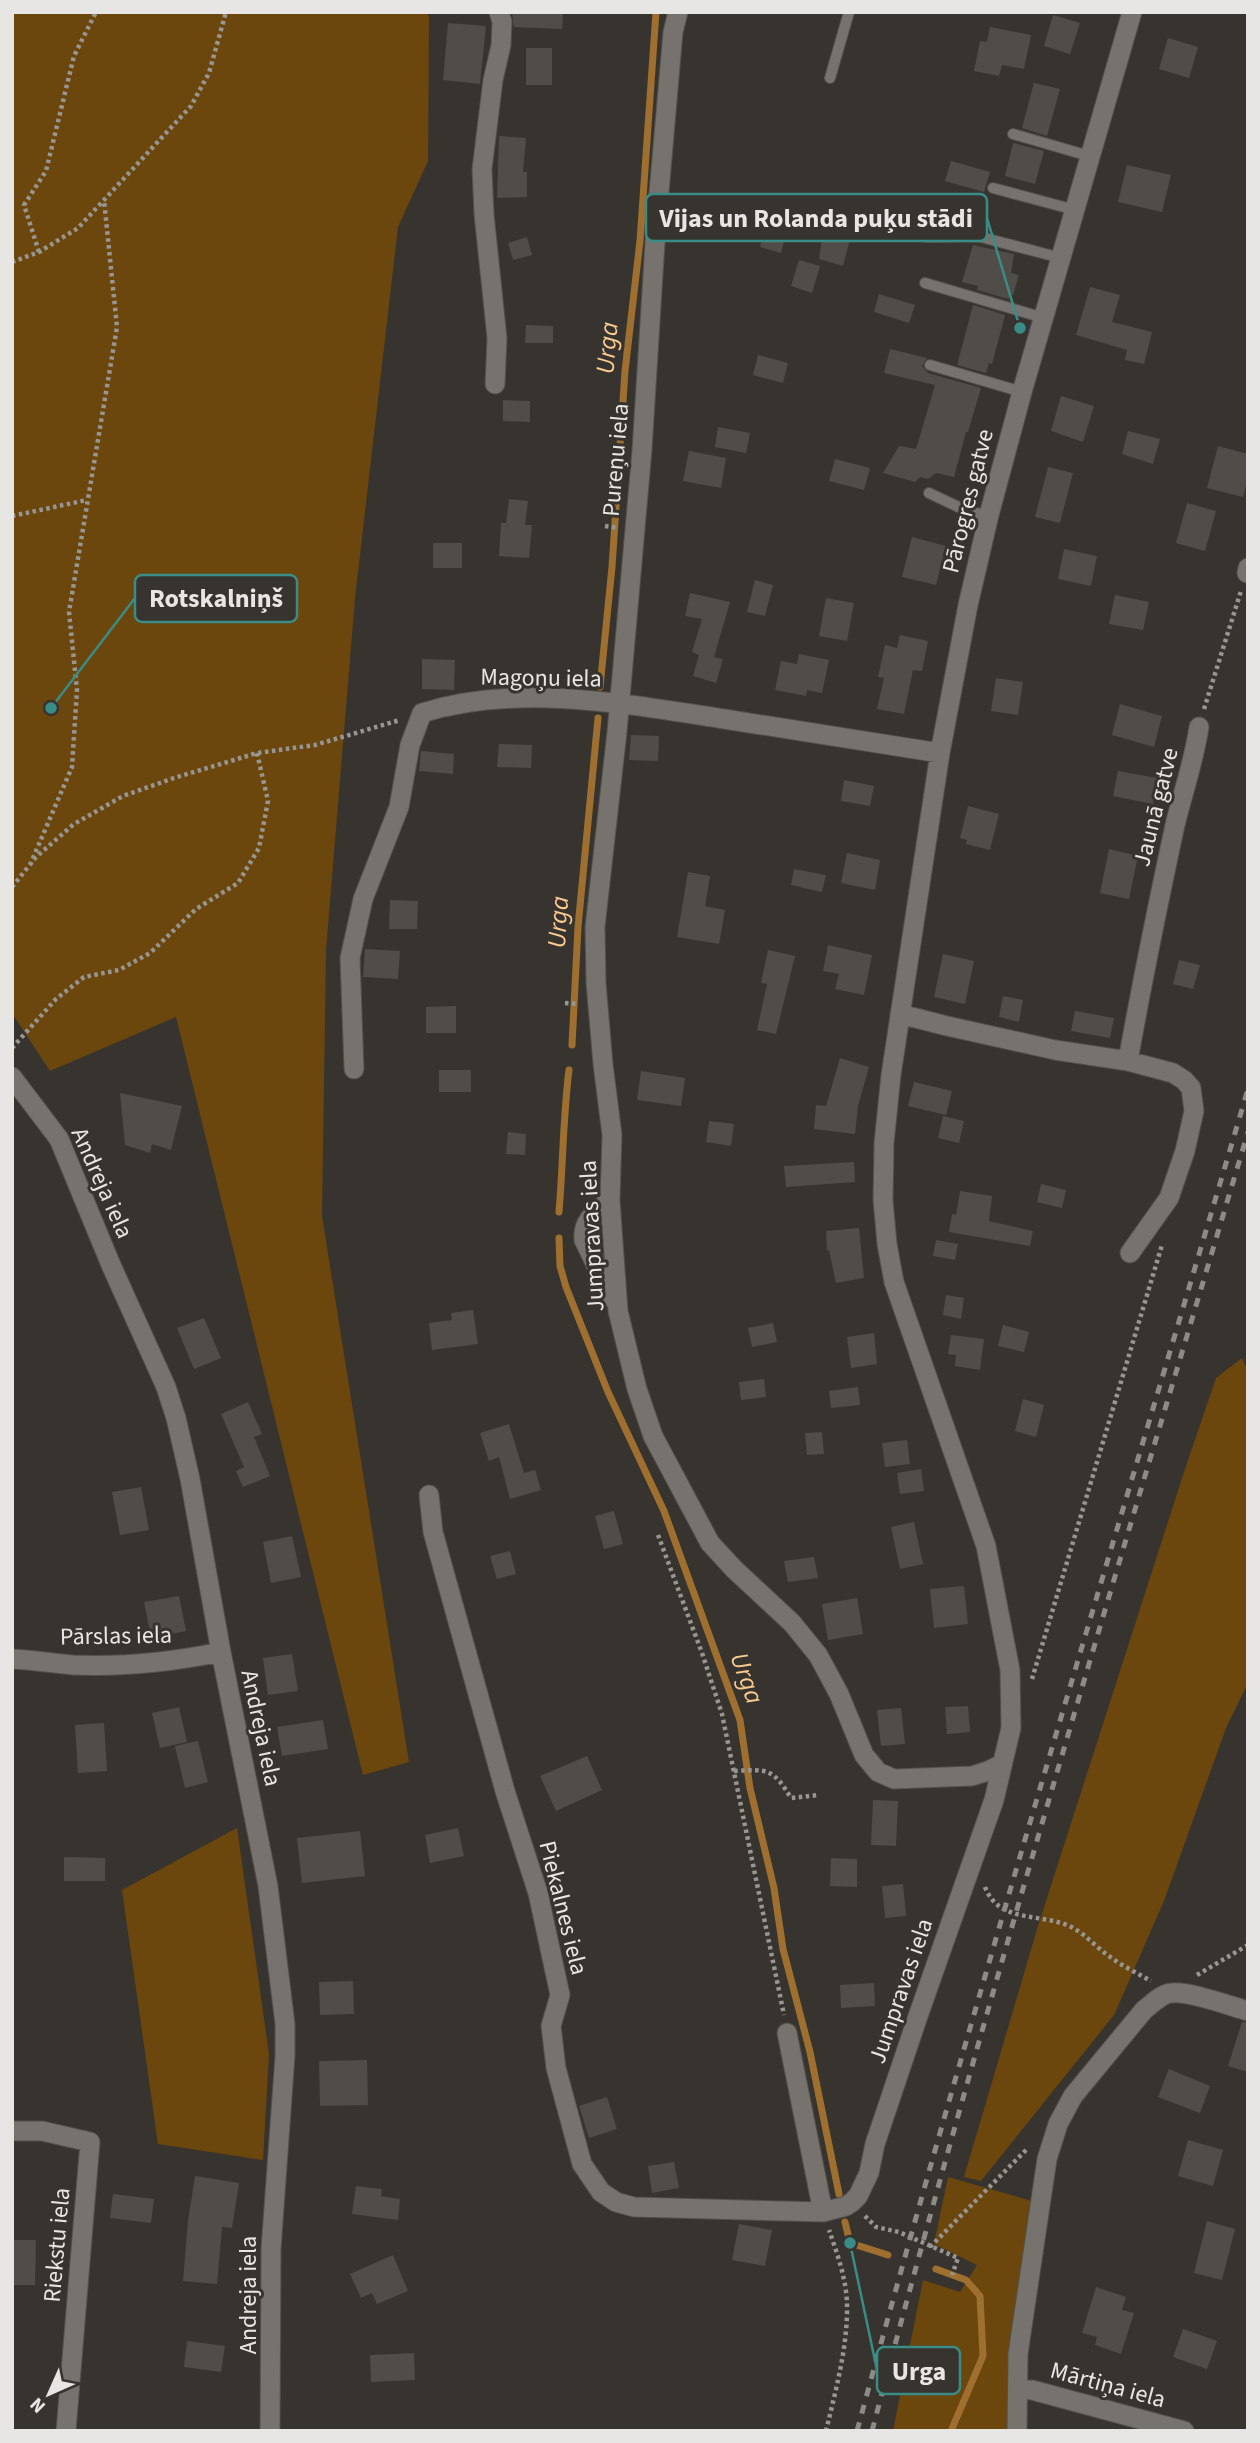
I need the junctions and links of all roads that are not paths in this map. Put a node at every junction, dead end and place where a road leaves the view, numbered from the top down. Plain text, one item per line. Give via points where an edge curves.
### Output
1 (499, 12) edge
2 (678, 12) edge
3 (849, 12) edge
4 (1132, 12) edge
5 (830, 78) dead end
6 (1013, 134) dead end
7 (1089, 156) junction
8 (993, 188) dead end
9 (1075, 210) junction
10 (858, 217) dead end
11 (1061, 258) junction
12 (925, 283) dead end
13 (1044, 318) junction
14 (930, 366) dead end
15 (495, 384) dead end
16 (1023, 392) junction
17 (929, 493) dead end
18 (989, 515) junction
19 (618, 703) junction
20 (1199, 727) road end
21 (940, 753) junction
22 (900, 1013) junction
23 (1128, 1061) junction
24 (354, 1069) dead end
25 (12, 1077) edge
26 (610, 1200) junction
27 (1130, 1253) dead end
28 (618, 1311) junction
29 (429, 1495) dead end
30 (220, 1653) junction
31 (12, 1659) edge
32 (1002, 1764) junction
33 (1248, 2011) edge
34 (787, 2033) road end
35 (12, 2131) edge
36 (823, 2212) junction
37 (1019, 2389) junction
38 (66, 2431) edge
39 (271, 2431) edge
40 (1017, 2431) edge
41 (1184, 2431) edge

1 - 15 street via 501,45 482,169 497,338
2 - 19 street, Pureņu iela
3 - 5 lane
4 - 7 street, Pārogres gatve
6 - 7 lane
7 - 9 street, Pārogres gatve
8 - 9 lane
9 - 11 street, Pārogres gatve
10 - 11 lane via 905,234 977,236
11 - 13 street, Pārogres gatve
12 - 13 lane
13 - 16 street, Pārogres gatve
14 - 16 lane
16 - 18 street, Pārogres gatve
17 - 18 lane via 969,512
18 - 21 street, Pārogres gatve
19 - 21 street, Magoņu iela
19 - 24 street, Magoņu iela via 511,697 450,704 422,713 410,745 399,807 363,899 349,958
19 - 26 street, Jumpravas iela via 595,927 612,1135
20 - 23 street, Jaunā gatve via 1148,950
21 - 22 street, Pārogres gatve
22 - 23 street via 1055,1050
22 - 32 street, Jumpravas iela via 884,1143 887,1244 894,1282 986,1546 1010,1670 1011,1728
23 - 27 street via 1184,1080 1191,1088 1194,1111 1169,1198
25 - 30 street, Andreja iela via 59,1139 166,1388 191,1479
26 - 28 street, Jumpravas iela
26 - 28 street via 591,1216 583,1231
28 - 32 street, Jumpravas iela via 653,1436 710,1543 818,1655 864,1755 878,1772 894,1779 972,1776
29 - 36 street, Piekalnes iela via 433,1532 538,1893 560,1995 551,2026 556,2068 582,2164 601,2192 634,2207
30 - 31 street, Pārslas iela via 121,1664
30 - 39 street, Andreja iela via 268,1886 285,2024 271,2249
32 - 36 street, Jumpravas iela via 994,1800 883,2119 869,2173 852,2202
33 - 37 street via 1171,1992 1144,2010 1073,2095 1047,2159 1018,2354
34 - 36 street
35 - 38 street, Riekstu iela via 42,2131 90,2142
37 - 40 street
37 - 41 street, Mārtiņa iela

